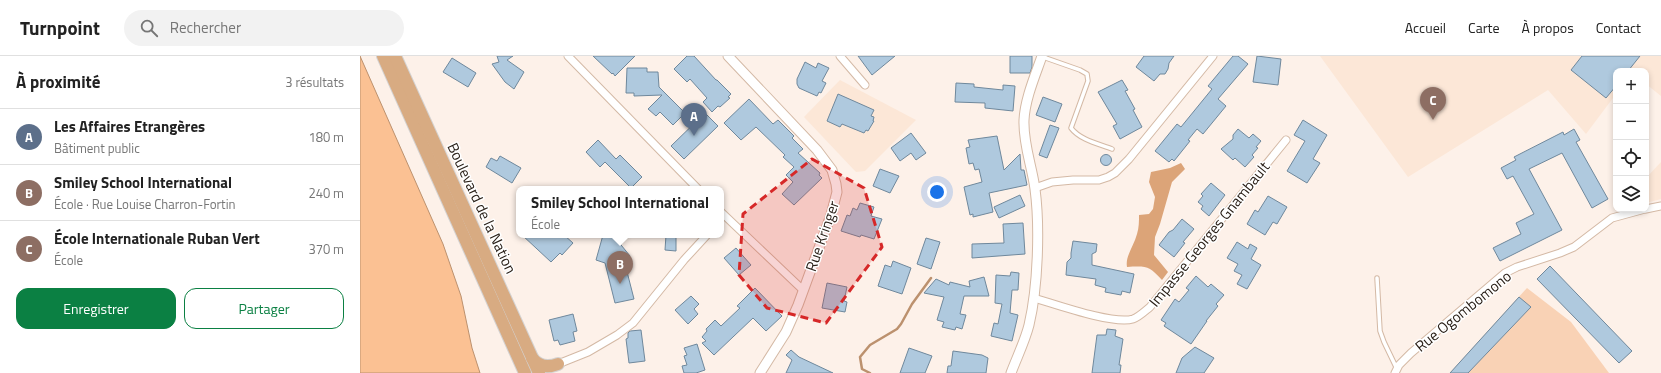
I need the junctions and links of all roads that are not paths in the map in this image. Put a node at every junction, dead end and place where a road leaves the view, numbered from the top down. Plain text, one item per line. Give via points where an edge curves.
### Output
1 (383, 56) edge
2 (395, 56) edge
3 (568, 56) edge
4 (728, 56) edge
5 (840, 56) edge
6 (1042, 56) edge
7 (1213, 56) edge
8 (865, 85) dead end
9 (1286, 140) dead end
10 (1112, 149) dead end
11 (695, 186) edge
12 (1035, 188) junction
13 (1661, 206) edge
14 (1649, 208) edge
15 (1635, 212) edge
16 (724, 218) edge
17 (704, 238) edge
18 (1377, 278) dead end
19 (803, 290) junction
20 (1034, 298) junction
21 (531, 357) junction
22 (558, 364) junction
23 (1396, 371) edge
24 (525, 373) edge
25 (539, 373) edge
26 (547, 373) edge
27 (760, 373) edge
28 (1011, 373) edge

1 - 24 main road, Boulevard de la Nation
2 - 21 main road, Boulevard de la Nation
3 - 11 street
4 - 19 street, Rue Kringer via 818,150 834,174 837,192 833,208
5 - 8 street
6 - 10 lane via 1087,74 1088,81 1071,128 1075,133
6 - 12 street via 1024,119 1027,154
7 - 12 street via 1115,173 1099,180 1052,182
9 - 20 street, Impasse Georges Gnambault via 1150,307 1140,315 1132,319 1109,319
12 - 20 street
13 - 14 street, Rue Ogombomono
15 - 23 street, Rue Ogombomono via 1612,218 1574,247 1505,273 1411,353
16 - 19 street
17 - 22 street via 633,323 588,352
18 - 23 lane via 1380,331
19 - 27 street, Rue Kringer via 786,332
20 - 28 street via 1028,327
21 - 22 main road via 542,366
21 - 25 main road, Boulevard de la Nation
22 - 26 main road

